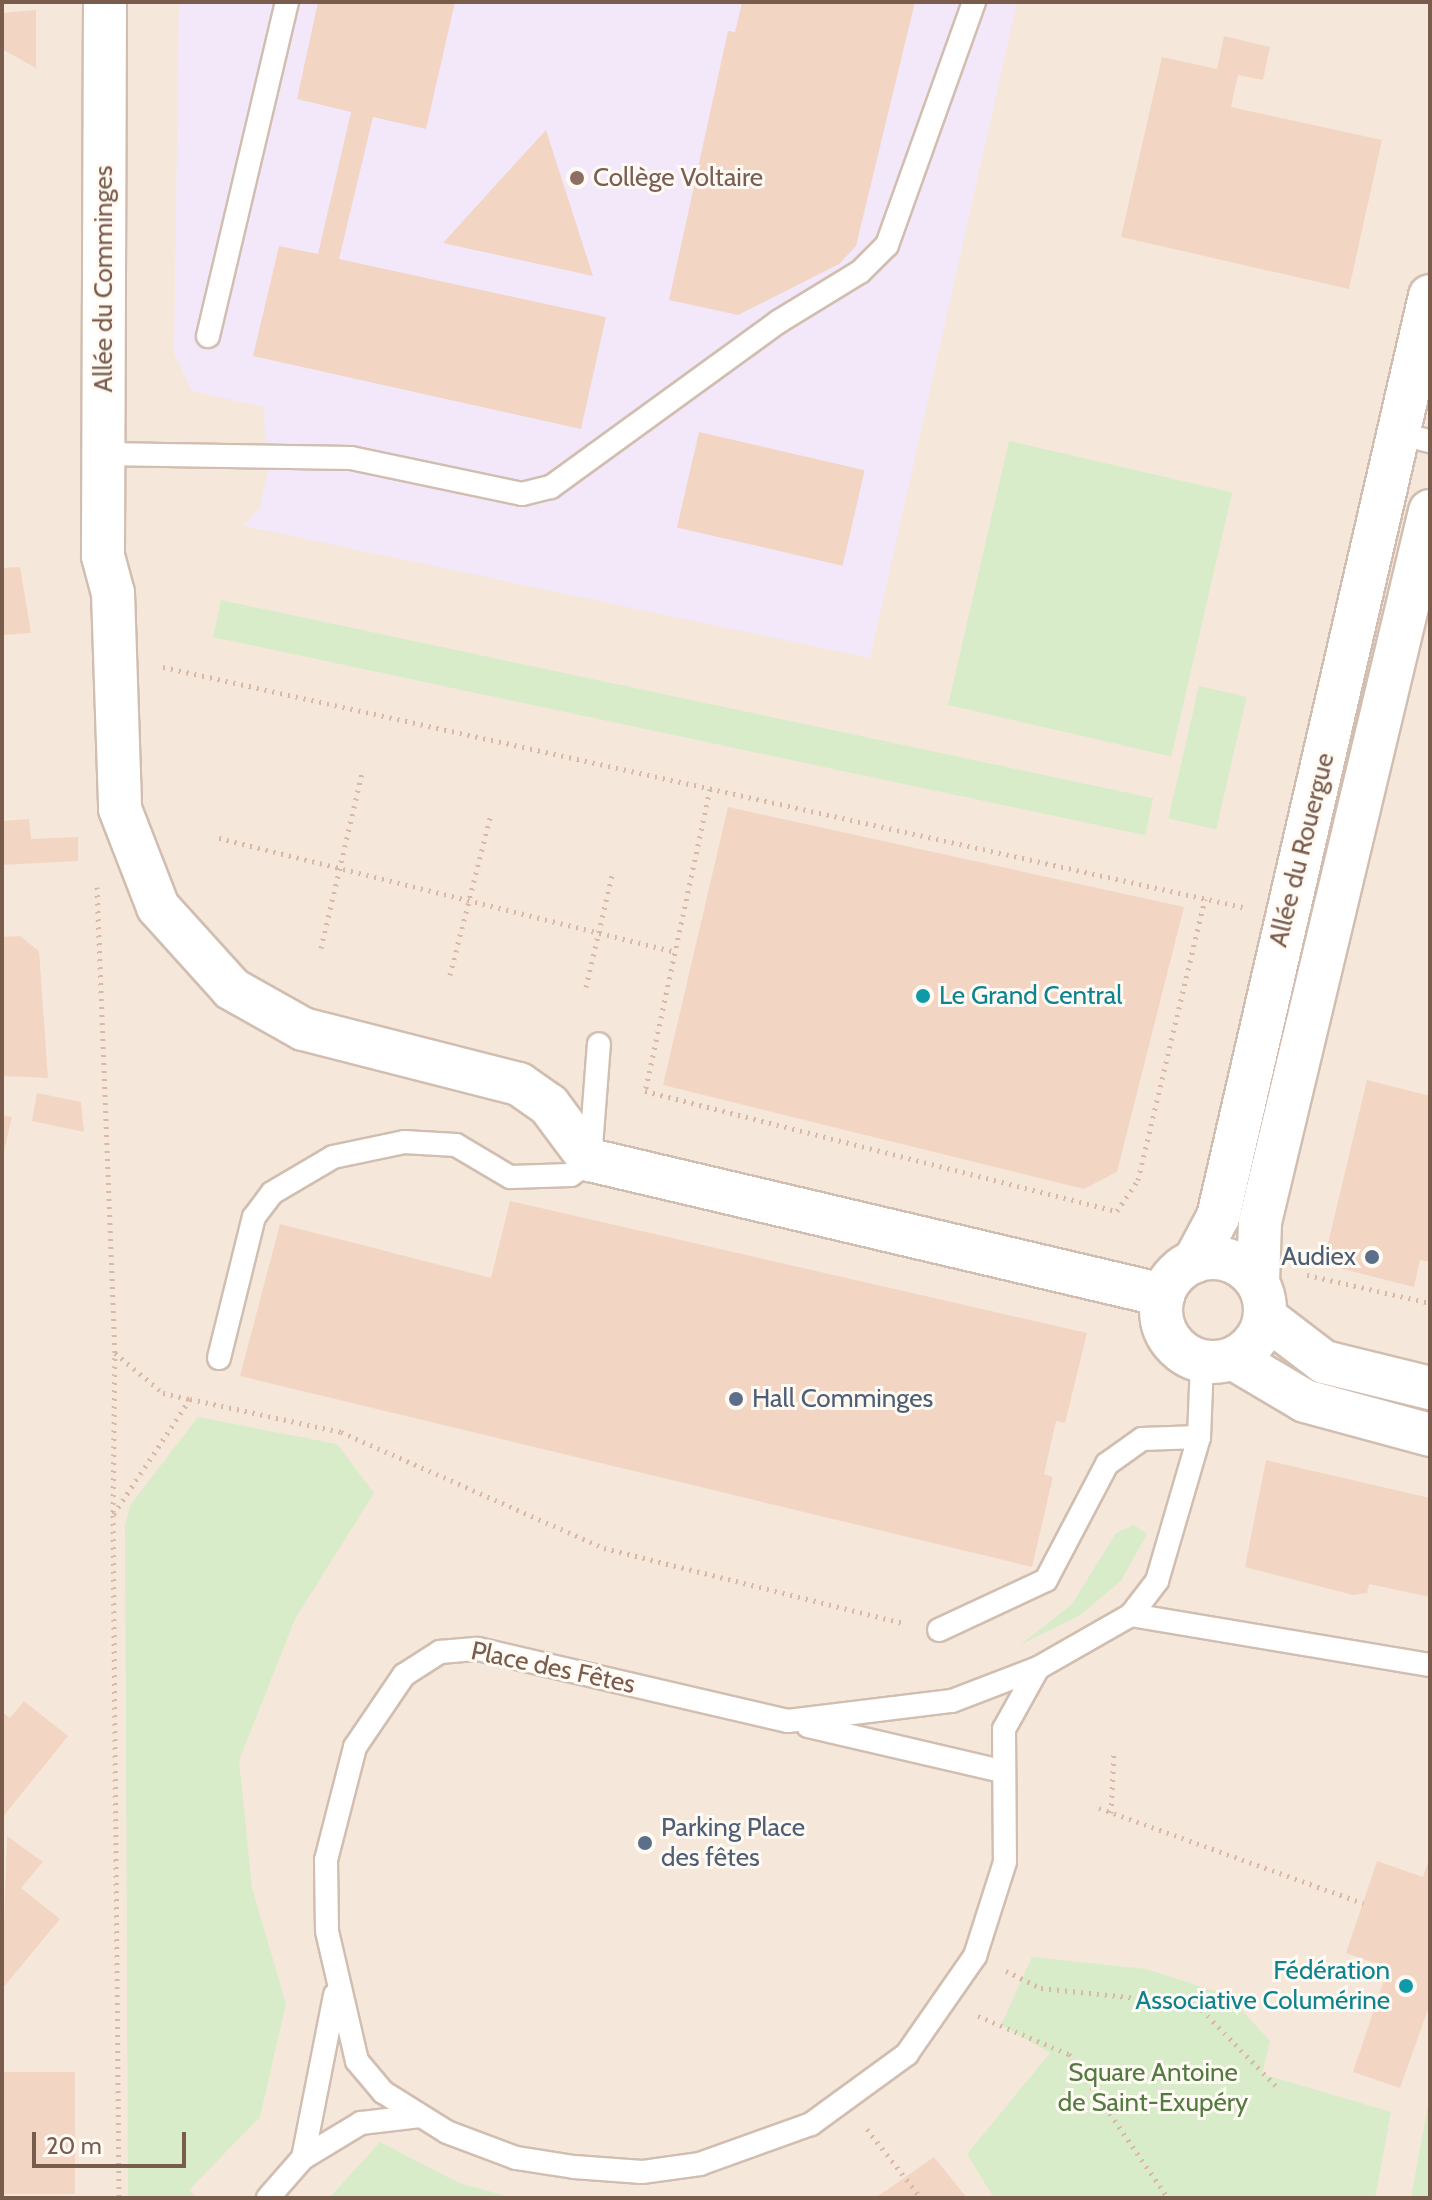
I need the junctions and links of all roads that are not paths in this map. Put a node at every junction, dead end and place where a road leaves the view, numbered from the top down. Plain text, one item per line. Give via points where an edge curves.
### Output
1 (105, 2) edge
2 (287, 2) edge
3 (974, 2) edge
4 (1430, 296) edge
5 (208, 336) dead end
6 (1414, 437) edge
7 (103, 454) junction
8 (1430, 511) edge
9 (599, 1044) dead end
10 (590, 1160) junction
11 (1194, 1262) junction
12 (1163, 1295) junction
13 (1262, 1299) junction
14 (219, 1358) dead end
15 (1218, 1361) junction
16 (1430, 1388) edge
17 (1430, 1435) edge
18 (1199, 1437) junction
19 (1131, 1615) junction
20 (939, 1630) road end
21 (1430, 1665) edge
22 (1038, 1668) junction
23 (788, 1721) junction
24 (1002, 1771) junction
25 (337, 1986) junction
26 (421, 2116) junction
27 (303, 2158) junction
28 (268, 2198) edge

1 - 7 street, Allée du Comminges
2 - 5 lane
3 - 7 lane via 887,245 551,487 522,494 351,458
4 - 6 street, Allée du Rouergue
6 - 11 street, Allée du Rouergue via 1287,917 1218,1217
7 - 10 street, Allée du Comminges via 103,556 113,593 120,809 158,907 232,989 303,1029 519,1084 549,1105
8 - 13 street, Allée du Rouergue via 1260,1222
9 - 10 lane
10 - 12 street
10 - 14 lane via 571,1175 510,1177 456,1145 404,1142 366,1145 298,1175 254,1217
11 - 12 street
11 - 13 street via 1229,1260
12 - 15 street via 1173,1345
13 - 15 street via 1255,1342
13 - 16 street via 1324,1362
15 - 17 street via 1305,1401
15 - 18 lane
18 - 19 lane via 1168,1559
18 - 20 lane via 1142,1439 1107,1464 1046,1580
19 - 21 lane
19 - 22 lane
22 - 23 lane, Place des Fêtes via 952,1701
22 - 24 lane, Place des Fêtes via 1004,1729
23 - 24 lane
23 - 25 lane, Place des Fêtes via 478,1649 422,1662 374,1710 337,1800 325,1895
24 - 26 lane, Place des Fêtes via 1005,1862 975,1956 947,2004 907,2054 846,2103 750,2149 642,2172 516,2158
25 - 26 lane, Place des Fêtes via 357,2061 372,2083
25 - 27 lane
26 - 27 lane via 361,2123
27 - 28 lane

